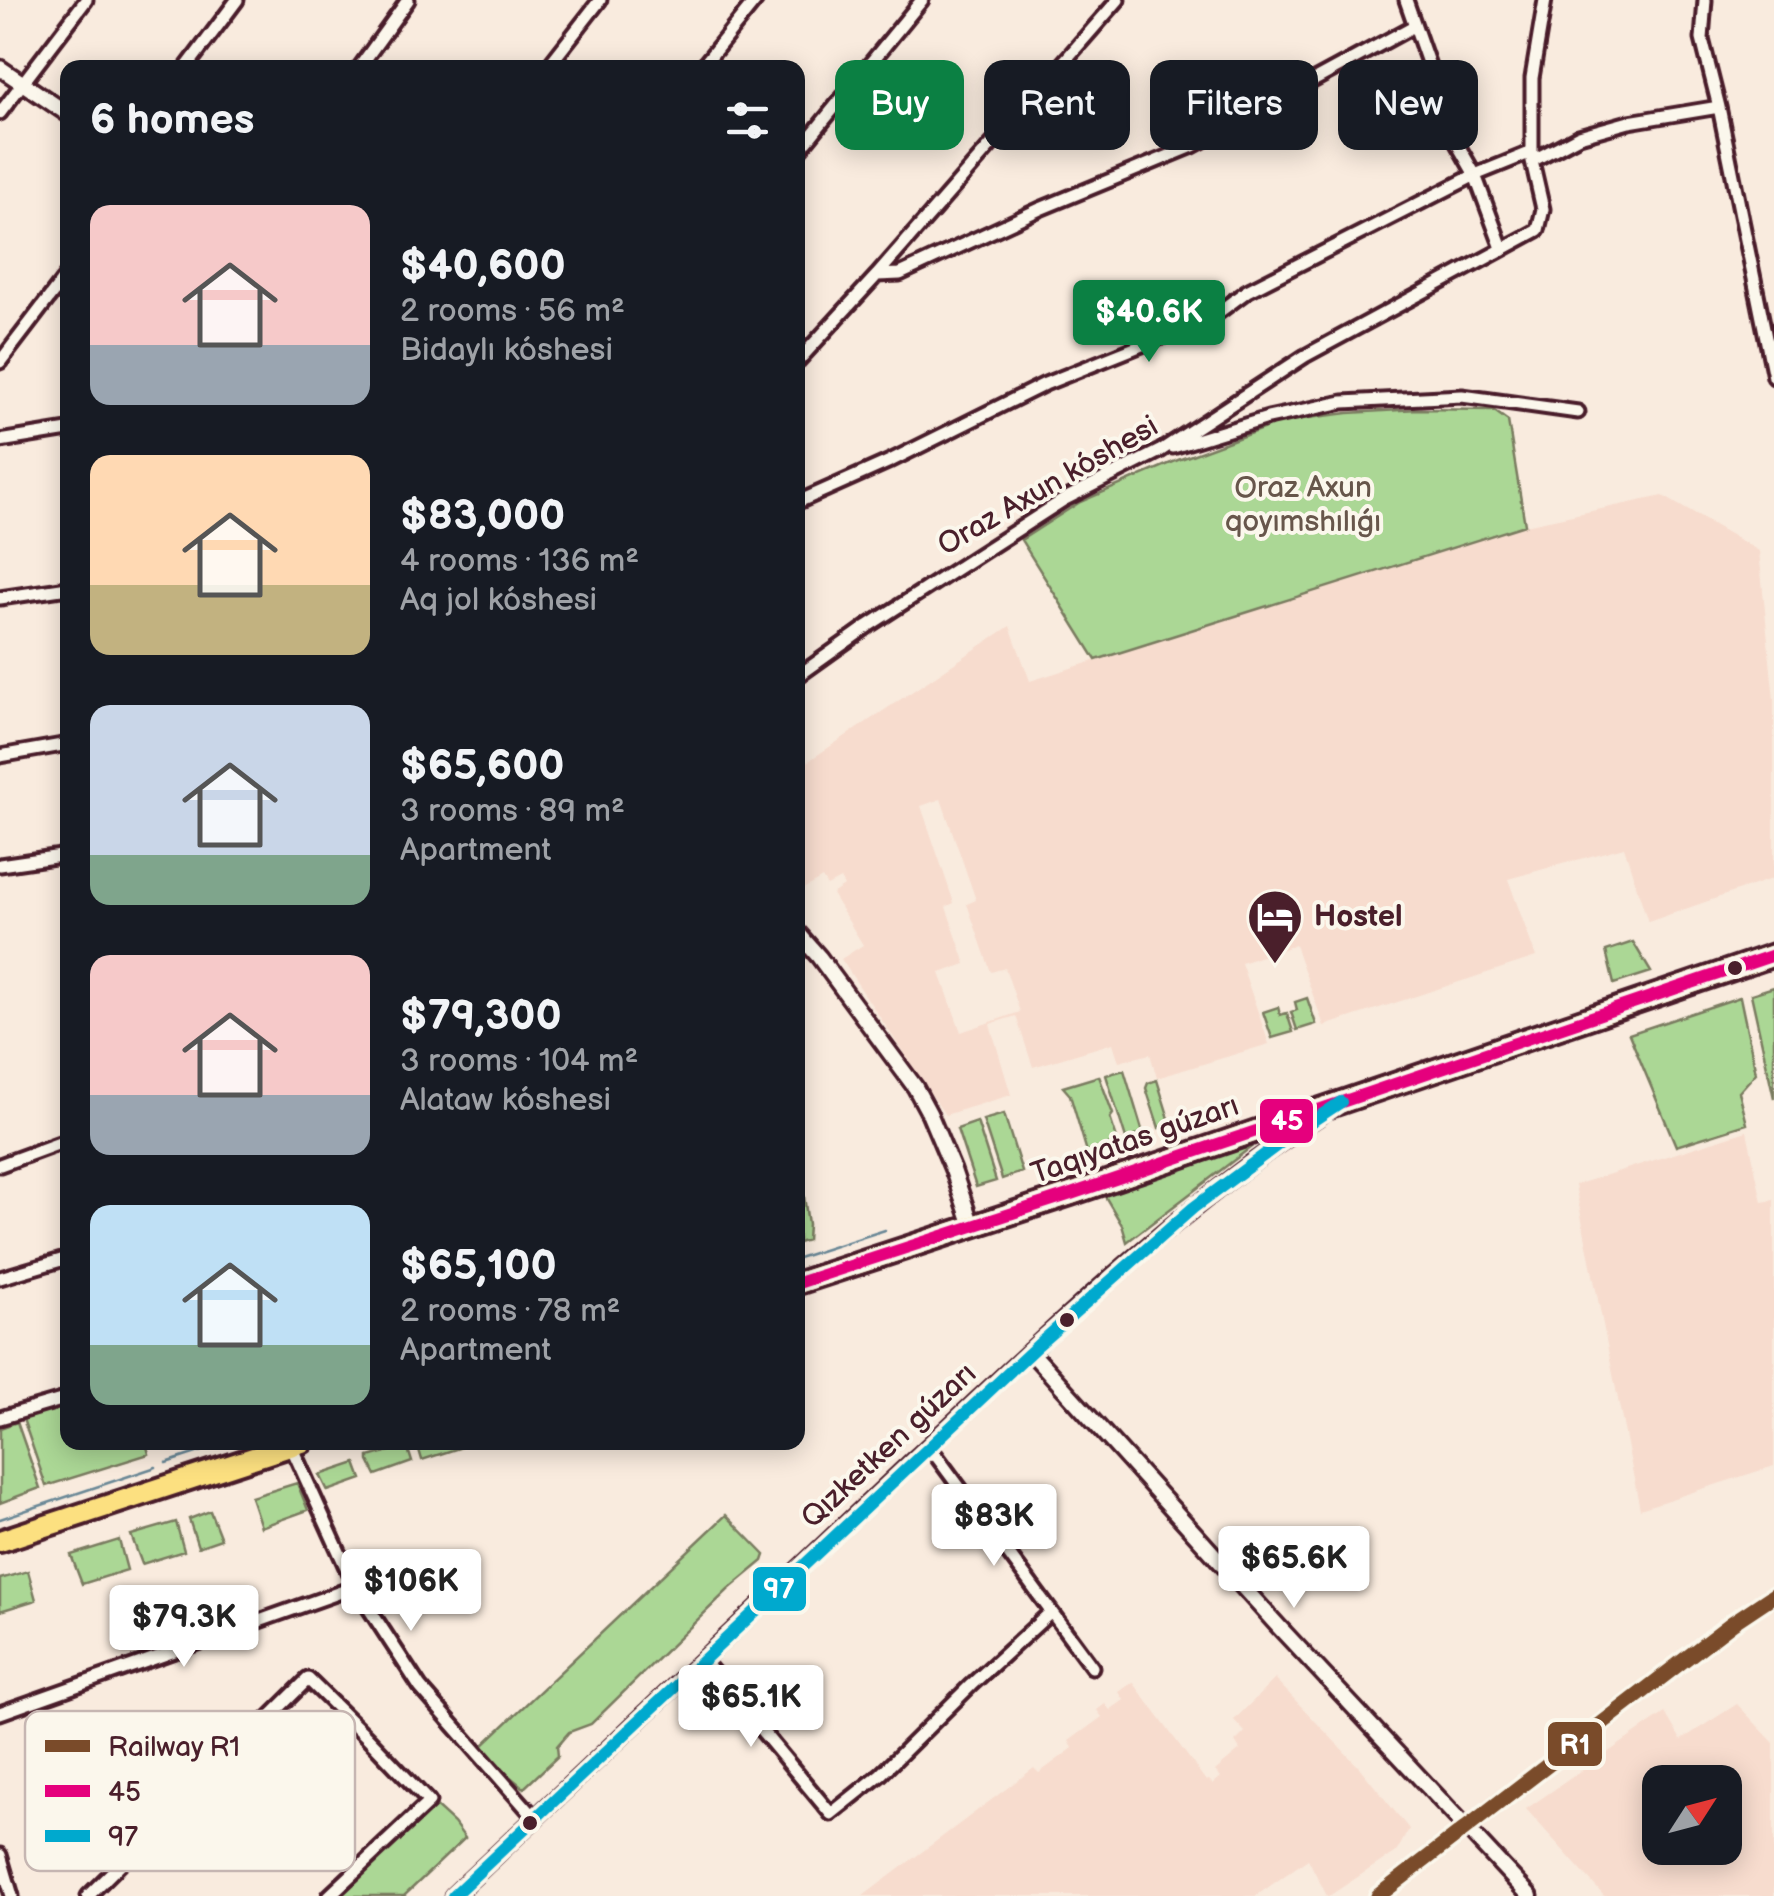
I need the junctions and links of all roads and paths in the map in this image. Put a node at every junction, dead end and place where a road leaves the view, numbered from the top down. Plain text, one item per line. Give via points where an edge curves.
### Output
1 (86, 0) edge
2 (237, 0) edge
3 (408, 0) edge
4 (600, 0) edge
5 (756, 0) edge
6 (922, 0) edge
7 (1118, 0) edge
8 (1406, 0) edge
9 (1545, 0) edge
10 (1706, 0) edge
11 (1414, 26) junction
12 (192, 60) edge
13 (365, 60) edge
14 (554, 60) edge
15 (707, 60) edge
16 (0, 68) edge
17 (22, 83) junction
18 (1719, 107) junction
19 (60, 109) edge
20 (0, 113) edge
21 (805, 143) edge
22 (1532, 156) junction
23 (1474, 175) junction
24 (1502, 248) junction
25 (877, 275) junction
26 (60, 283) edge
27 (805, 353) edge
28 (0, 362) edge
29 (1774, 377) edge
30 (1578, 412) dead end
31 (60, 431) edge
32 (0, 441) edge
33 (1160, 452) junction
34 (805, 499) edge
35 (60, 589) edge
36 (0, 598) edge
37 (805, 671) edge
38 (60, 745) edge
39 (0, 756) edge
40 (60, 857) edge
41 (0, 865) edge
42 (805, 941) edge
43 (1774, 955) edge
44 (1341, 1102) junction
45 (60, 1143) edge
46 (0, 1164) edge
47 (972, 1226) junction
48 (60, 1260) edge
49 (0, 1278) edge
50 (805, 1281) edge
51 (1030, 1352) junction
52 (60, 1400) edge
53 (0, 1418) edge
54 (930, 1446) junction
55 (299, 1450) edge
56 (244, 1452) edge
57 (0, 1541) edge
58 (355, 1587) junction
59 (1051, 1612) junction
60 (704, 1660) junction
61 (1092, 1667) dead end
62 (276, 1711) edge
63 (341, 1711) edge
64 (0, 1713) edge
65 (355, 1724) edge
66 (535, 1818) junction
67 (0, 1855) edge
68 (118, 1871) edge
69 (95, 1894) edge
70 (12, 1896) edge
71 (329, 1896) edge
72 (453, 1896) edge
73 (1530, 1896) edge

1 - 17 street
2 - 12 street
3 - 13 street
4 - 14 street
5 - 15 street
6 - 21 street
7 - 25 street
8 - 11 street
9 - 22 street via 1532,78
10 - 18 street via 1702,39
11 - 23 street
11 - 25 street via 1193,146 900,274
16 - 17 street
17 - 19 street
17 - 20 street
18 - 22 street via 1629,122
18 - 29 street
22 - 23 street
22 - 24 street, Oraz Axun kóshesi via 1543,209 1538,230
23 - 24 street
23 - 34 street via 1247,291 1212,317 1045,384
24 - 33 street, Oraz Axun kóshesi via 1292,363
25 - 27 street
26 - 28 street
30 - 33 street via 1462,396 1342,402
31 - 32 street
33 - 37 street, Oraz Axun kóshesi via 1065,499
35 - 36 street
38 - 39 street
40 - 41 street
42 - 47 street via 915,1087
43 - 44 highway, Taqıyatas gúzarı
44 - 47 highway, Taqıyatas gúzarı
44 - 51 street, Qızketken gúzarı via 1194,1208
45 - 46 street
47 - 50 highway, Taqıyatas gúzarı
48 - 49 street
51 - 54 street, Qızketken gúzarı
51 - 73 street
52 - 53 street
54 - 59 street
54 - 60 street, Qızketken gúzarı
55 - 58 street
56 - 57 highway
58 - 64 street
58 - 66 street via 420,1687
59 - 60 street via 831,1814
59 - 61 street
60 - 66 street, Qızketken gúzarı
62 - 63 street via 308,1679
65 - 71 street via 429,1802
66 - 72 street, Qızketken gúzarı
67 - 70 street
68 - 69 street

